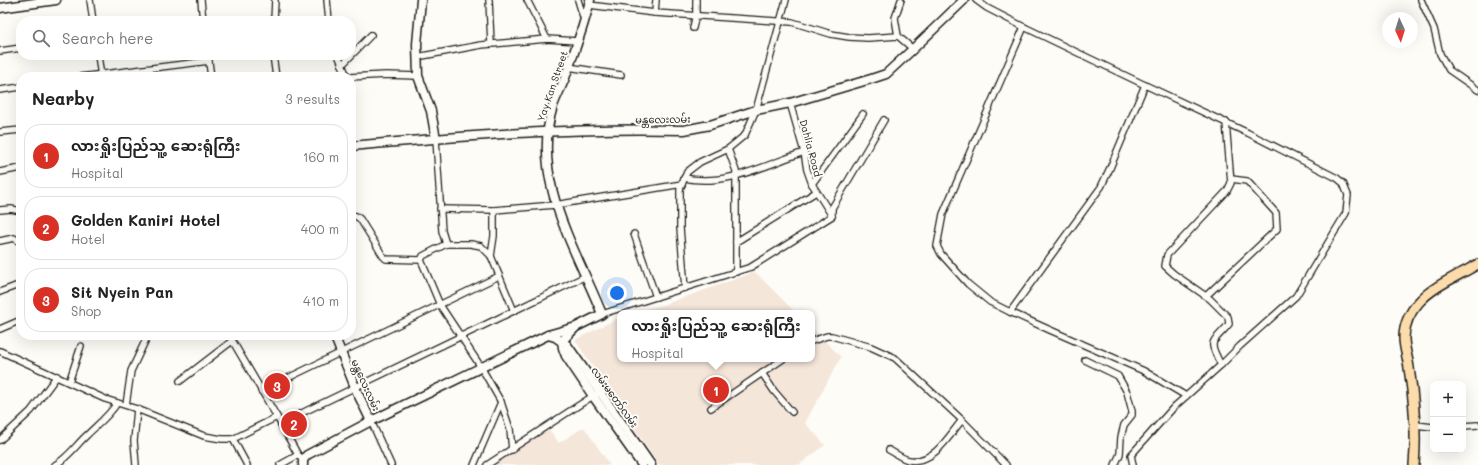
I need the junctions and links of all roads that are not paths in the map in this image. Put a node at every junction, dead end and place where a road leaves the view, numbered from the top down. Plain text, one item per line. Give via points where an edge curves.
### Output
1 (56, 0) edge
2 (90, 0) edge
3 (201, 0) edge
4 (275, 0) edge
5 (327, 0) edge
6 (421, 0) edge
7 (490, 0) edge
8 (527, 0) edge
9 (578, 0) edge
10 (656, 0) edge
11 (696, 0) edge
12 (786, 0) edge
13 (901, 0) edge
14 (964, 0) edge
15 (976, 0) edge
16 (1421, 0) edge
17 (589, 3) edge
18 (0, 8) edge
19 (655, 13) junction
20 (696, 14) junction
21 (92, 16) edge
22 (203, 16) edge
23 (274, 16) edge
24 (329, 16) edge
25 (781, 21) junction
26 (585, 22) junction
27 (1024, 27) junction
28 (693, 28) dead end
29 (371, 36) dead end
30 (898, 36) junction
31 (547, 39) junction
32 (577, 41) junction
33 (491, 44) junction
34 (16, 49) edge
35 (913, 49) junction
36 (0, 51) edge
37 (356, 51) edge
38 (417, 58) junction
39 (98, 60) edge
40 (196, 60) edge
41 (209, 60) edge
42 (274, 60) edge
43 (340, 60) edge
44 (347, 60) edge
45 (342, 65) junction
46 (568, 67) junction
47 (100, 72) edge
48 (119, 72) edge
49 (210, 72) edge
50 (275, 72) edge
51 (345, 72) edge
52 (621, 75) dead end
53 (418, 76) junction
54 (356, 77) edge
55 (1145, 85) junction
56 (16, 87) edge
57 (0, 90) edge
58 (1478, 90) edge
59 (790, 103) junction
60 (756, 110) junction
61 (863, 114) dead end
62 (884, 120) dead end
63 (1226, 122) junction
64 (16, 130) edge
65 (547, 131) junction
66 (0, 132) edge
67 (436, 139) junction
68 (356, 146) edge
69 (728, 149) junction
70 (804, 152) junction
71 (16, 169) edge
72 (0, 172) edge
73 (736, 176) junction
74 (684, 178) junction
75 (1230, 179) junction
76 (682, 184) junction
77 (812, 184) junction
78 (816, 192) junction
79 (555, 205) junction
80 (440, 209) junction
81 (0, 210) edge
82 (16, 210) edge
83 (494, 210) junction
84 (356, 216) edge
85 (832, 216) junction
86 (634, 234) dead end
87 (16, 239) edge
88 (0, 241) edge
89 (736, 242) junction
90 (446, 244) junction
91 (491, 256) junction
92 (421, 260) junction
93 (1478, 264) edge
94 (736, 272) junction
95 (499, 276) junction
96 (586, 276) junction
97 (16, 286) edge
98 (685, 288) junction
99 (0, 292) edge
100 (1206, 296) junction
101 (656, 297) junction
102 (440, 305) junction
103 (514, 311) junction
104 (1010, 312) junction
105 (602, 314) junction
106 (16, 322) edge
107 (576, 327) junction
108 (0, 329) edge
109 (548, 335) junction
110 (461, 336) junction
111 (146, 340) edge
112 (336, 340) edge
113 (815, 340) edge
114 (232, 341) joint
115 (562, 341) junction
116 (81, 346) dead end
117 (0, 351) edge
118 (340, 353) junction
119 (1085, 360) dead end
120 (778, 362) edge
121 (1221, 365) junction
122 (481, 367) junction
123 (762, 373) junction
124 (57, 376) junction
125 (180, 381) dead end
126 (69, 382) junction
127 (355, 387) junction
128 (261, 391) junction
129 (596, 394) junction
130 (1186, 396) junction
131 (501, 402) junction
132 (117, 403) junction
133 (126, 405) junction
134 (711, 408) dead end
135 (137, 409) junction
136 (792, 412) dead end
137 (277, 417) junction
138 (962, 420) junction
139 (371, 421) junction
140 (281, 423) junction
141 (1416, 425) junction
142 (1478, 425) edge
143 (1466, 426) edge
144 (1430, 427) edge
145 (233, 439) junction
146 (0, 440) edge
147 (512, 450) junction
148 (889, 450) dead end
149 (302, 460) edge
150 (56, 465) edge
151 (136, 465) edge
152 (248, 465) edge
153 (280, 465) edge
154 (391, 465) edge
155 (474, 465) edge
156 (487, 465) edge
157 (642, 465) edge
158 (651, 465) edge
159 (1006, 465) edge
160 (1115, 465) edge
161 (1133, 465) edge
162 (1414, 465) edge

1 - 18 main road
2 - 21 street
3 - 22 street
4 - 23 street
5 - 24 street
6 - 38 main road
7 - 33 street
8 - 31 street
9 - 26 street
10 - 19 street
11 - 20 street
12 - 25 street
13 - 30 street via 895,18
14 - 35 main road, မန္တလေးလမ်း
15 - 27 street
16 - 58 street via 1434,29 1440,54 1449,70
17 - 19 street
17 - 26 main road, Yay Kan Street
19 - 20 street
20 - 25 street
20 - 28 street
25 - 30 street via 849,37
25 - 60 street
26 - 32 main road, Yay Kan Street
27 - 55 street
27 - 104 street via 943,214 937,246 968,284 990,302
29 - 37 street
30 - 35 street
31 - 32 street
31 - 33 street
32 - 46 main road, Yay Kan Street
33 - 38 street
34 - 36 street
35 - 59 main road, မန္တလေးလမ်း via 886,74
38 - 53 main road
39 - 47 street
40 - 48 street
41 - 49 street
42 - 50 street
43 - 45 street
44 - 45 street
45 - 51 street
46 - 52 street
46 - 65 main road, Yay Kan Street via 553,106
53 - 54 street
53 - 67 main road via 431,111
55 - 63 street
55 - 104 street via 1101,187
56 - 57 street
59 - 60 main road, မန္တလေးလမ်း
59 - 70 street, Dahlia Road
60 - 65 main road, မန္တလေးလမ်း via 710,125 684,130
60 - 69 street via 745,135
61 - 77 street
62 - 85 street via 832,208
63 - 75 street
63 - 121 street via 1337,178 1343,183 1348,195 1346,213 1296,296
64 - 66 street
65 - 67 main road, မန္တလေးလမ်း
65 - 79 main road, Yay Kan Street
67 - 68 main road, မန္တလေးလမ်း
67 - 80 street
69 - 73 street
69 - 74 street via 700,162
70 - 73 street
70 - 77 street, Dahlia Road
71 - 72 street
73 - 74 street via 708,181
73 - 89 street
74 - 76 street
75 - 100 street via 1227,191 1167,255 1165,266
75 - 100 street via 1247,181 1276,213 1277,229
76 - 79 street
76 - 98 street via 680,228
77 - 78 street, Dahlia Road
78 - 85 street, Dahlia Road
78 - 89 street
79 - 83 street
79 - 96 main road, Yay Kan Street
80 - 83 street
80 - 90 street
81 - 82 street
83 - 91 street
84 - 92 street via 386,259
85 - 94 street via 751,267
86 - 101 street
87 - 88 street
89 - 94 street
90 - 91 street via 482,246
90 - 92 street via 423,256
91 - 95 street
92 - 102 street
93 - 141 main road via 1430,292 1409,316 1404,338
94 - 98 street
95 - 102 street
95 - 103 street
96 - 103 street
96 - 105 main road, Yay Kan Street
97 - 99 street
98 - 101 street
100 - 121 street via 1228,317 1229,324 1217,335 1212,349
101 - 105 street
102 - 110 street
102 - 118 street
103 - 110 street
104 - 130 street via 1144,371
105 - 107 main road
106 - 108 street
107 - 109 main road
107 - 115 main road
109 - 115 main road
109 - 122 main road
110 - 122 street
110 - 127 street
111 - 133 street via 131,371
112 - 118 main road, မန္တလေးလမ်း
113 - 138 street via 832,336 871,347 895,358
114 - 125 street
114 - 128 street
115 - 129 main road, လမ်းမတော်လမ်း via 566,356
116 - 126 street
117 - 124 street
118 - 127 main road, မန္တလေးလမ်း
118 - 128 street
119 - 160 street via 1118,376 1127,392 1132,415 1124,425 1120,454
120 - 123 street
121 - 130 street
122 - 131 street
122 - 139 main road
123 - 134 street
123 - 136 street
124 - 126 street
124 - 146 street via 31,411
126 - 132 street
127 - 139 main road, မန္တလေးလမ်း
127 - 140 street
128 - 137 street
129 - 147 street
129 - 157 main road, လမ်းမတော်လမ်း
129 - 158 main road, လမ်းမတော်လမ်း
130 - 161 street via 1131,456
131 - 147 street via 510,429
131 - 155 street
132 - 133 street
132 - 150 street via 70,455
133 - 135 street
135 - 145 street via 204,436
135 - 151 street via 134,441
137 - 140 street
137 - 145 street
138 - 148 street via 936,451 925,459 908,460
138 - 159 street
139 - 149 main road
139 - 154 street
140 - 149 street
141 - 144 street
141 - 162 main road
142 - 143 street
145 - 152 street
147 - 156 street
149 - 153 street

